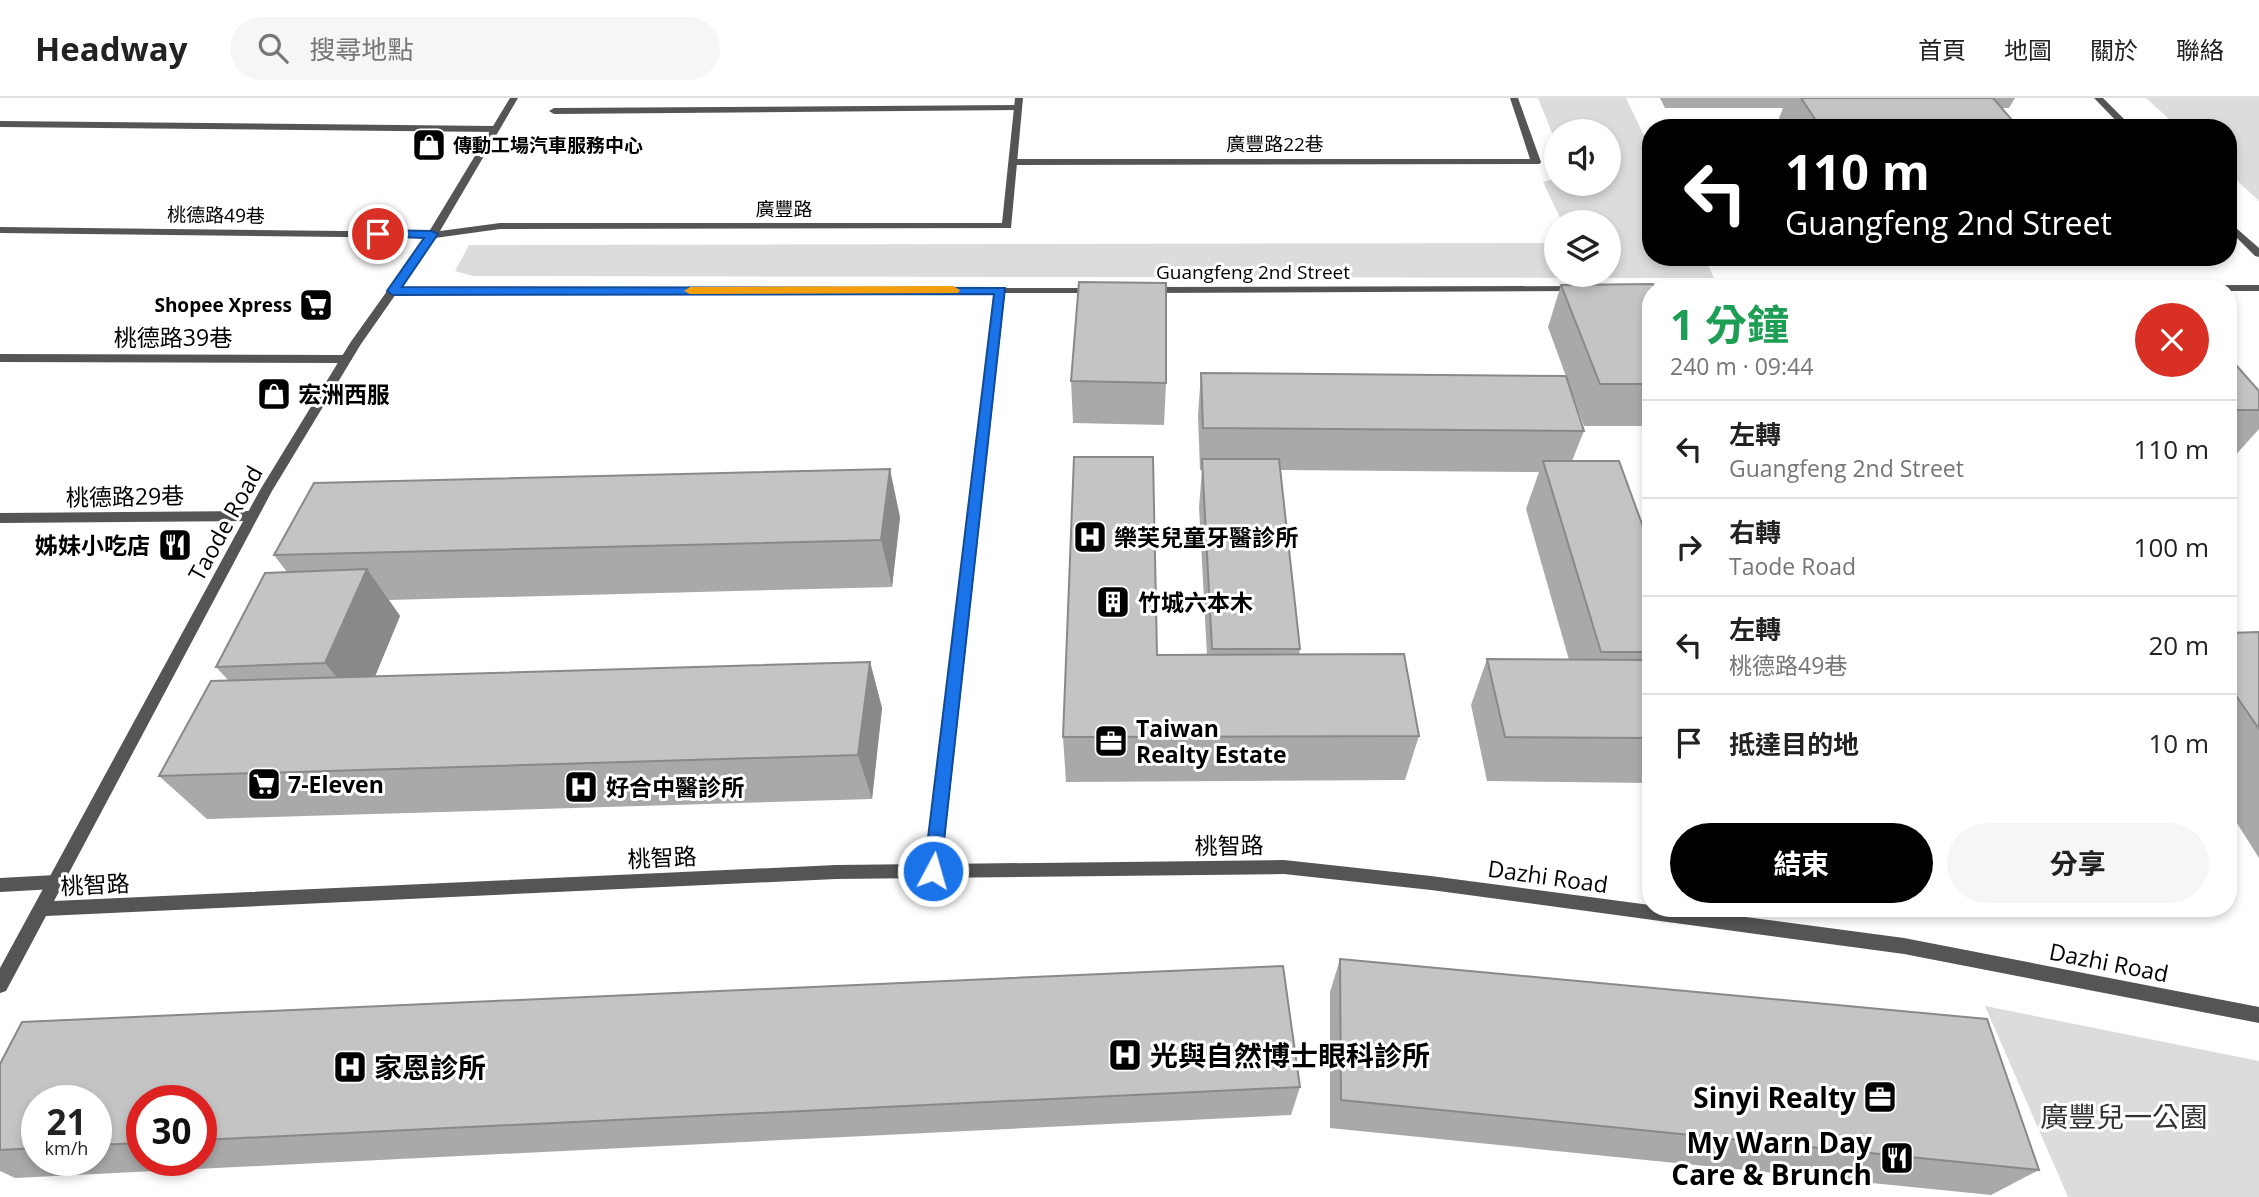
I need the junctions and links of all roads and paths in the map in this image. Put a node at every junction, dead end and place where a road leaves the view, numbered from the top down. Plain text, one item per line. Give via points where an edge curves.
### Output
1 (514, 98) edge
2 (1514, 98) edge
3 (2098, 98) edge
4 (1018, 103) edge
5 (554, 111) dead end
6 (2120, 119) edge
7 (0, 124) edge
8 (494, 129) junction
9 (1014, 162) junction
10 (0, 230) edge
11 (2237, 233) edge
12 (432, 234) junction
13 (2259, 254) edge
14 (2237, 288) edge
15 (2259, 288) edge
16 (1595, 289) edge
17 (1000, 290) junction
18 (1111, 290) edge
19 (1139, 290) edge
20 (393, 291) junction
21 (0, 358) edge
22 (346, 359) junction
23 (251, 516) junction
24 (0, 518) edge
25 (1284, 867) joint
26 (933, 871) junction
27 (55, 882) junction
28 (0, 885) edge
29 (41, 909) junction
30 (1642, 911) edge
31 (1686, 917) edge
32 (0, 985) edge
33 (2259, 1015) edge

1 - 8 street, Taode Road
2 - 9 street, 廣豐路22巷 via 1536,162
3 - 6 street
4 - 5 street
4 - 9 street, 廣豐路
7 - 8 street
8 - 12 street, Taode Road
9 - 12 street, 廣豐路 via 1007,226 500,226
10 - 12 street, 桃德路49巷
11 - 13 street
12 - 20 street, Taode Road
14 - 15 street
16 - 19 street, Guangfeng 2nd Street
17 - 18 street
17 - 20 street
17 - 26 street
20 - 22 street, Taode Road
21 - 22 street, 桃德路39巷
22 - 23 street, Taode Road
23 - 24 street, 桃德路29巷
23 - 27 street, Taode Road
25 - 26 street, 桃智路
25 - 30 street, Dazhi Road
26 - 29 street, 桃智路
27 - 28 street
27 - 29 street, Taode Road
29 - 32 street, Taode Road
31 - 33 street, Dazhi Road via 1904,946

